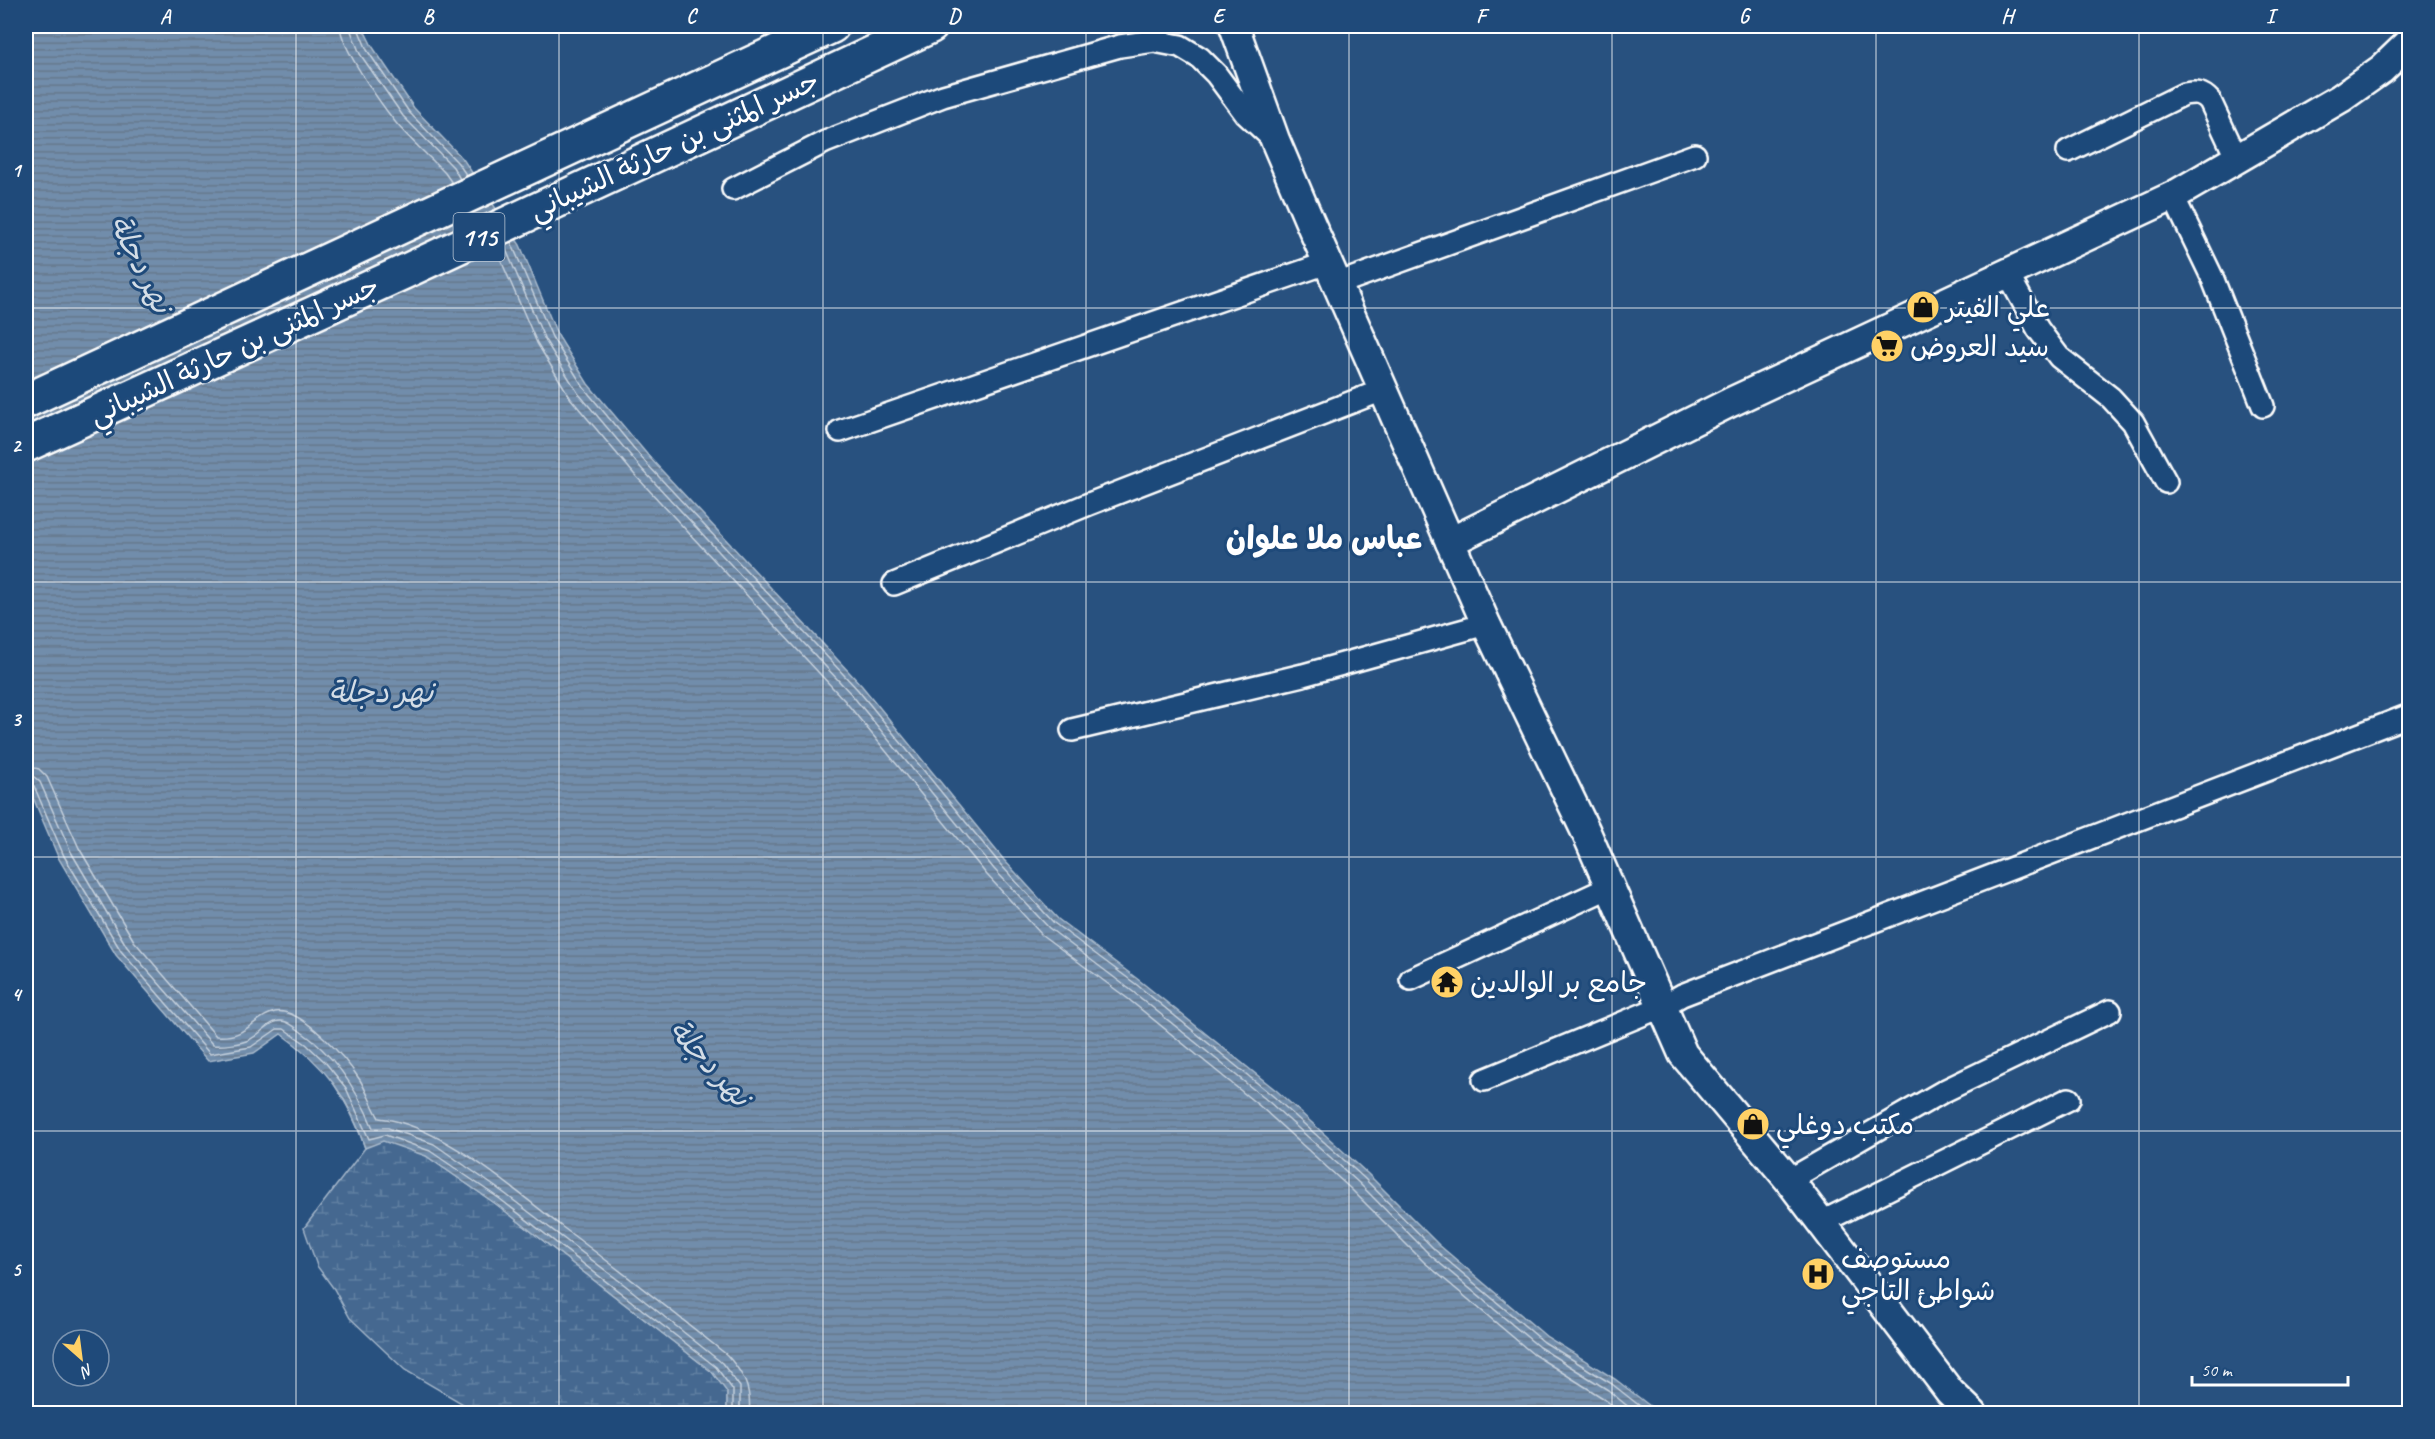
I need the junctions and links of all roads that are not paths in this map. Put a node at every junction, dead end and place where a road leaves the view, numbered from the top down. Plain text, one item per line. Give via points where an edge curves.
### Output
1 (832, 26) edge
2 (931, 26) edge
3 (1234, 26) edge
4 (2409, 42) edge
5 (1275, 140) junction
6 (2068, 151) dead end
7 (1695, 155) dead end
8 (2237, 159) junction
9 (733, 189) dead end
10 (2173, 196) junction
11 (1332, 273) junction
12 (2007, 273) junction
13 (1383, 390) junction
14 (26, 401) edge
15 (2263, 406) dead end
16 (840, 431) dead end
17 (26, 445) edge
18 (2166, 482) dead end
19 (1450, 542) junction
20 (894, 584) dead end
21 (1486, 624) junction
22 (2409, 715) edge
23 (1072, 730) dead end
24 (1610, 887) junction
25 (1411, 979) dead end
26 (1661, 1007) junction
27 (2110, 1011) dead end
28 (1484, 1080) dead end
29 (2069, 1099) dead end
30 (1790, 1180) junction
31 (1822, 1222) junction
32 (1973, 1413) edge

1 - 14 highway, جسر المثنى بن حارثة الشيباني / 115
2 - 17 highway, جسر المثنى بن حارثة الشيباني / 115
3 - 5 street
4 - 8 street via 2382,69 2341,98
5 - 9 street via 1245,113 1200,58 1180,46 1154,41 1120,46 943,96 825,142
5 - 11 street
6 - 8 street via 2184,94 2196,92 2210,101
7 - 11 street
8 - 10 street
10 - 12 street
10 - 15 street via 2212,277
11 - 13 street
11 - 16 street
12 - 18 street via 2038,329 2060,357 2111,398 2133,422
12 - 19 street via 1731,402
13 - 19 street
13 - 20 street
19 - 21 street
21 - 23 street via 1302,675
21 - 24 street
22 - 26 street via 1682,995
24 - 25 street
24 - 26 street
26 - 28 street
26 - 30 street via 1683,1054
27 - 30 street via 1944,1091
29 - 31 street
30 - 31 street
31 - 32 street via 1950,1392

